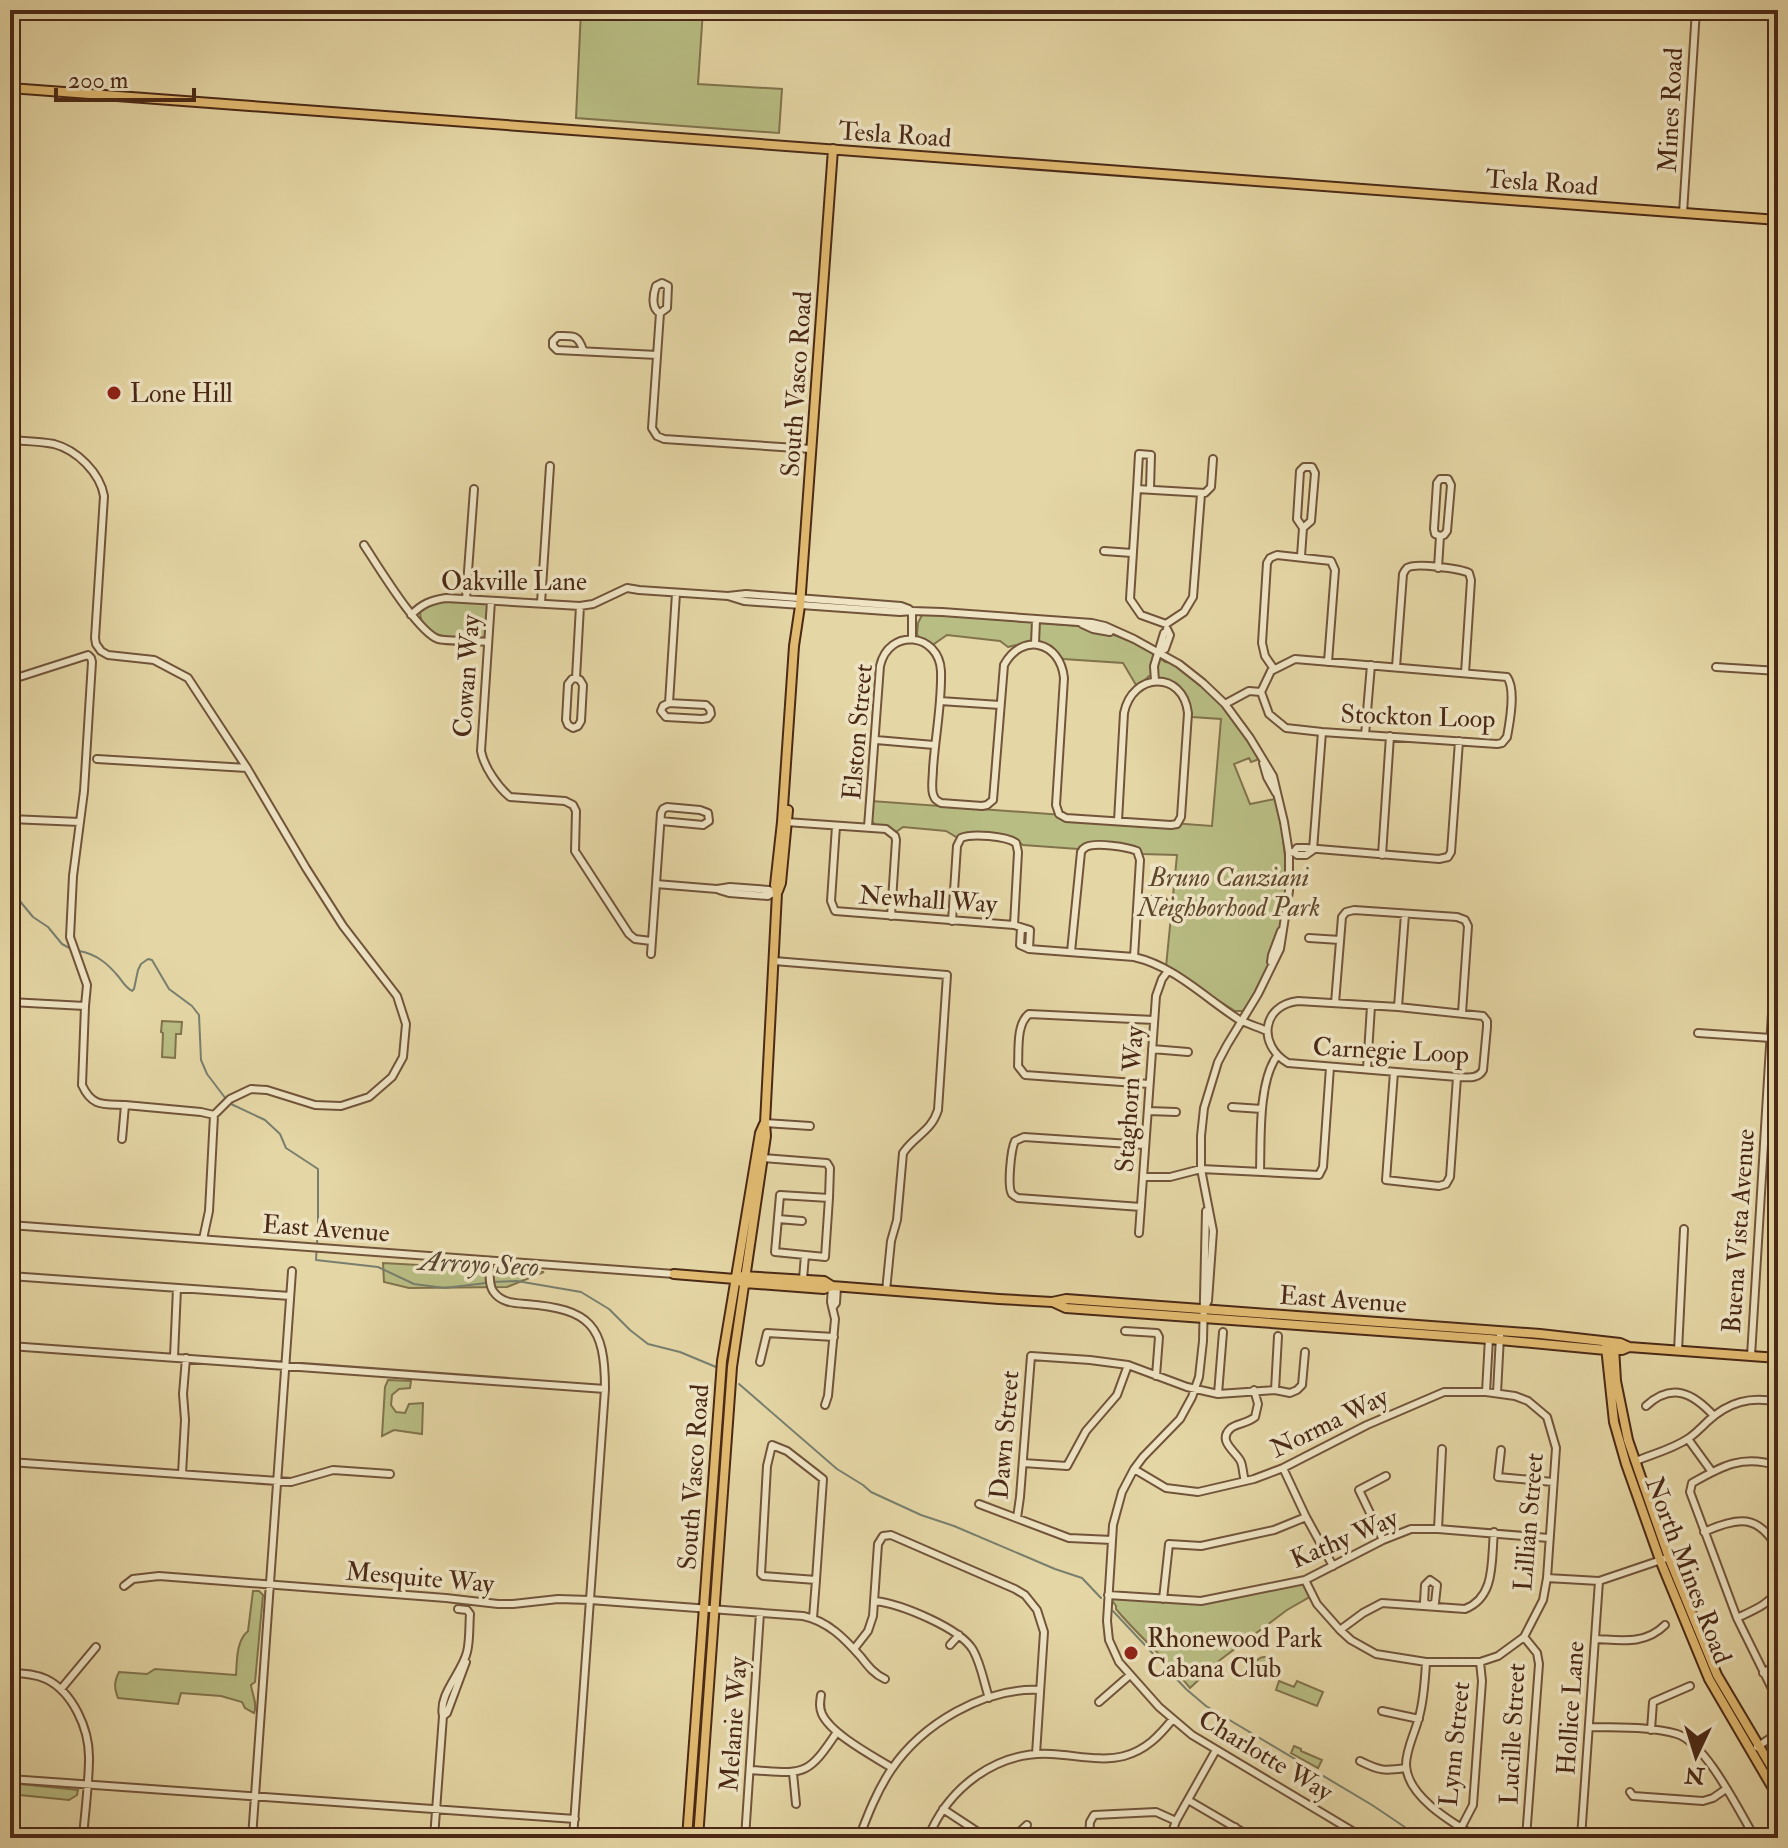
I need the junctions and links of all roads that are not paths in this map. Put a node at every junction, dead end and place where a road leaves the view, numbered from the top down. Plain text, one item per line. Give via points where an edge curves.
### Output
1 (1696, 10) edge
2 (10, 88) edge
3 (833, 149) junction
4 (1683, 213) junction
5 (1778, 220) edge
6 (660, 313) junction
7 (583, 350) junction
8 (657, 355) junction
9 (10, 440) edge
10 (811, 449) junction
11 (1213, 459) dead end
12 (550, 466) dead end
13 (474, 489) dead end
14 (1137, 489) junction
15 (1150, 489) junction
16 (1201, 494) junction
17 (1303, 528) junction
18 (1440, 536) junction
19 (364, 545) dead end
20 (1104, 551) dead end
21 (1132, 553) junction
22 (1301, 556) junction
23 (1438, 568) junction
24 (676, 593) junction
25 (466, 599) junction
26 (491, 601) junction
27 (800, 602) junction
28 (541, 603) junction
29 (580, 606) junction
30 (912, 611) junction
31 (411, 615) junction
32 (1036, 619) junction
33 (1167, 628) junction
34 (912, 639) junction
35 (488, 642) junction
36 (1035, 644) junction
37 (1159, 652) junction
38 (1328, 662) junction
39 (1371, 665) junction
40 (1396, 667) junction
41 (1716, 667) dead end
42 (1274, 669) junction
43 (1778, 671) edge
44 (1465, 673) junction
45 (576, 678) junction
46 (10, 680) edge
47 (1155, 681) junction
48 (1261, 692) junction
49 (940, 701) junction
50 (669, 703) junction
51 (1225, 704) junction
52 (1000, 705) junction
53 (1322, 732) junction
54 (1365, 735) junction
55 (1390, 736) junction
56 (876, 740) junction
57 (1459, 741) junction
58 (934, 745) junction
59 (97, 759) dead end
60 (247, 768) junction
61 (10, 819) edge
62 (661, 821) junction
63 (1118, 821) junction
64 (80, 822) junction
65 (784, 822) junction
66 (836, 826) junction
67 (868, 827) junction
68 (1313, 850) junction
69 (1292, 853) junction
70 (1382, 855) junction
71 (656, 884) junction
72 (775, 893) junction
73 (1138, 899) junction
74 (1163, 901) dead end
75 (1405, 914) junction
76 (891, 916) junction
77 (1778, 916) edge
78 (952, 921) junction
79 (1017, 926) junction
80 (1778, 927) edge
81 (1309, 938) dead end
82 (1340, 940) junction
83 (651, 941) junction
84 (1071, 952) junction
85 (651, 954) dead end
86 (1134, 957) junction
87 (774, 961) junction
88 (1168, 971) junction
89 (10, 1002) edge
90 (1335, 1003) junction
91 (85, 1006) junction
92 (1371, 1006) junction
93 (1398, 1007) junction
94 (1462, 1013) junction
95 (1154, 1020) junction
96 (1241, 1021) junction
97 (1267, 1031) junction
98 (1698, 1033) dead end
99 (1771, 1038) junction
100 (1152, 1049) junction
101 (1188, 1052) dead end
102 (1277, 1056) junction
103 (1330, 1067) junction
104 (1367, 1069) junction
105 (1394, 1072) junction
106 (1457, 1077) junction
107 (1149, 1084) junction
108 (125, 1105) junction
109 (1232, 1107) dead end
110 (1262, 1109) junction
111 (1148, 1111) junction
112 (1176, 1112) dead end
113 (214, 1115) junction
114 (765, 1123) junction
115 (810, 1126) dead end
116 (122, 1139) dead end
117 (1145, 1145) junction
118 (763, 1158) junction
119 (1201, 1169) junction
120 (1260, 1172) junction
121 (1143, 1177) junction
122 (829, 1198) junction
123 (1141, 1207) junction
124 (778, 1219) junction
125 (802, 1221) dead end
126 (10, 1225) edge
127 (1684, 1229) dead end
128 (1139, 1233) dead end
129 (203, 1239) junction
130 (805, 1255) junction
131 (490, 1261) junction
132 (292, 1271) dead end
133 (674, 1274) joint
134 (10, 1276) edge
135 (735, 1279) junction
136 (745, 1279) junction
137 (803, 1279) junction
138 (835, 1286) junction
139 (177, 1288) junction
140 (886, 1291) junction
141 (290, 1296) junction
142 (1204, 1313) junction
143 (1125, 1331) dead end
144 (1223, 1332) dead end
145 (1489, 1334) junction
146 (1500, 1335) junction
147 (1278, 1336) dead end
148 (834, 1337) junction
149 (10, 1346) edge
150 (1610, 1346) junction
151 (1629, 1347) junction
152 (1678, 1351) junction
153 (1305, 1352) dead end
154 (1751, 1356) junction
155 (174, 1357) junction
156 (186, 1358) junction
157 (1778, 1358) edge
158 (760, 1362) dead end
159 (286, 1365) junction
160 (1128, 1365) junction
161 (1156, 1376) junction
162 (1616, 1381) junction
163 (605, 1389) junction
164 (1195, 1389) junction
165 (1254, 1390) junction
166 (1275, 1390) junction
167 (1486, 1392) junction
168 (1497, 1393) junction
169 (1218, 1394) junction
170 (1778, 1402) edge
171 (825, 1405) dead end
172 (1646, 1406) dead end
173 (1541, 1410) joint
174 (1714, 1416) junction
175 (1614, 1419) junction
176 (1688, 1439) junction
177 (1442, 1449) dead end
178 (1501, 1450) dead end
179 (1636, 1461) junction
180 (10, 1462) edge
181 (1023, 1463) junction
182 (1778, 1466) edge
183 (1283, 1468) junction
184 (1134, 1469) junction
185 (1712, 1472) junction
186 (182, 1474) junction
187 (390, 1474) dead end
188 (1386, 1476) dead end
189 (277, 1480) junction
190 (1245, 1481) junction
191 (1553, 1482) junction
192 (979, 1504) dead end
193 (1306, 1517) junction
194 (1017, 1518) junction
195 (1438, 1529) junction
196 (1494, 1532) junction
197 (1704, 1532) junction
198 (1549, 1538) junction
199 (1112, 1540) junction
200 (1383, 1540) junction
201 (1778, 1550) edge
202 (1664, 1559) junction
203 (1333, 1566) junction
204 (1547, 1578) junction
205 (816, 1580) junction
206 (1305, 1580) junction
207 (1599, 1581) junction
208 (269, 1585) junction
209 (124, 1586) dead end
210 (1778, 1590) edge
211 (1108, 1598) junction
212 (1163, 1599) junction
213 (590, 1600) junction
214 (875, 1601) junction
215 (458, 1609) dead end
216 (703, 1609) junction
217 (715, 1610) junction
218 (760, 1613) junction
219 (813, 1618) junction
220 (1737, 1618) junction
221 (1665, 1625) dead end
222 (1340, 1630) junction
223 (959, 1635) junction
224 (1524, 1637) junction
225 (1595, 1639) junction
226 (950, 1645) dead end
227 (96, 1647) dead end
228 (854, 1649) junction
229 (1426, 1662) junction
230 (1480, 1662) junction
231 (1778, 1664) edge
232 (10, 1673) edge
233 (1763, 1673) junction
234 (1130, 1675) junction
235 (885, 1679) dead end
236 (1690, 1686) dead end
237 (61, 1689) junction
238 (1040, 1690) junction
239 (821, 1695) dead end
240 (989, 1698) junction
241 (1778, 1701) edge
242 (1099, 1702) dead end
243 (1382, 1711) dead end
244 (1419, 1719) junction
245 (1172, 1720) junction
246 (1589, 1727) junction
247 (1651, 1730) junction
248 (837, 1732) junction
249 (1778, 1733) edge
250 (1754, 1749) junction
251 (1216, 1750) junction
252 (1036, 1754) junction
253 (1360, 1761) dead end
254 (892, 1768) junction
255 (1406, 1768) junction
256 (750, 1770) junction
257 (793, 1773) junction
258 (1778, 1778) edge
259 (10, 1779) edge
260 (87, 1784) junction
261 (1726, 1789) junction
262 (1630, 1792) dead end
263 (255, 1796) junction
264 (1778, 1797) edge
265 (1188, 1800) junction
266 (796, 1804) dead end
267 (436, 1809) junction
268 (943, 1809) junction
269 (575, 1819) junction
270 (1176, 1821) junction
271 (1027, 1825) dead end
272 (1235, 1827) junction
273 (1461, 1828) junction
274 (860, 1835) edge
275 (83, 1838) edge
276 (252, 1838) edge
277 (434, 1838) edge
278 (573, 1838) edge
279 (687, 1838) edge
280 (698, 1838) edge
281 (745, 1838) edge
282 (881, 1838) edge
283 (928, 1838) edge
284 (987, 1838) edge
285 (1013, 1838) edge
286 (1089, 1838) edge
287 (1170, 1838) edge
288 (1229, 1838) edge
289 (1253, 1838) edge
290 (1364, 1838) edge
291 (1478, 1838) edge
292 (1526, 1838) edge
293 (1581, 1838) edge
294 (1755, 1838) edge

1 - 4 street, Mines Road
2 - 3 main road, Tesla Road
3 - 4 main road, Tesla Road
3 - 10 main road, South Vasco Road
4 - 5 main road, Tesla Road
6 - 6 street via 667,308 669,290 662,283 655,289 654,307
6 - 8 street
7 - 7 street via 575,337 558,336 553,341 557,350
7 - 8 street
8 - 10 street via 652,428 661,437
9 - 60 street via 55,444 91,469 102,486 95,638 101,651 154,660 188,678
10 - 27 main road, South Vasco Road
11 - 16 street via 1211,487
12 - 28 street
13 - 25 street
14 - 15 street
14 - 15 street via 1139,454 1151,455
14 - 21 street
15 - 16 street
16 - 33 street via 1193,597
17 - 17 street via 1311,521 1312,467 1300,471 1297,519
17 - 22 street
18 - 18 street via 1447,531 1448,479 1437,483 1434,529
18 - 23 street
19 - 31 street
20 - 21 street
21 - 33 street via 1130,599 1141,615
22 - 38 street via 1331,561 1335,570
22 - 42 street via 1277,555 1267,563 1262,643
23 - 40 street via 1414,566 1403,574
23 - 44 street via 1463,570 1471,580
24 - 27 street, Oakville Lane
24 - 29 street, Oakville Lane via 627,588
24 - 50 street
25 - 26 street, Oakville Lane
25 - 31 street, Oakville Lane via 431,600
26 - 28 street, Oakville Lane
26 - 35 street, Cowan Way
27 - 30 street, Charlotte Way
27 - 65 main road, South Vasco Road
28 - 29 street, Oakville Lane
29 - 45 street
30 - 32 street, Charlotte Way
30 - 34 street
31 - 35 street via 440,641
32 - 36 street
32 - 37 street, Charlotte Way via 1092,623
33 - 37 street
33 - 37 street via 1170,635
34 - 49 street via 936,652
34 - 56 street, Elston Street via 897,642 882,659
35 - 83 street, Cowan Way via 483,761 510,797 573,805 575,851 629,934
36 - 52 street via 1007,658
36 - 63 street via 1052,651 1063,669 1059,814
37 - 47 street
37 - 51 street, Charlotte Way
38 - 39 street, Stockton Loop
38 - 42 street, Stockton Loop via 1295,659
39 - 40 street, Stockton Loop
39 - 54 street
40 - 44 street, Stockton Loop
41 - 43 street
42 - 48 street
44 - 57 street, Stockton Loop via 1510,679 1508,733 1497,744
45 - 45 street via 583,685 581,721 573,728 566,720 568,684
46 - 64 street via 91,658
47 - 63 street via 1134,690 1126,704
47 - 63 street via 1175,687 1187,705 1181,817 1171,825
48 - 51 street via 1249,691
48 - 53 street, Stockton Loop via 1269,714 1286,728
49 - 52 street
49 - 58 street
50 - 50 street via 706,705 711,714 705,719 666,717 661,709
51 - 69 street, Charlotte Way via 1262,760
52 - 58 street via 994,796 987,805 937,801
53 - 54 street, Stockton Loop
53 - 68 street
54 - 55 street, Stockton Loop
55 - 57 street, Stockton Loop
55 - 70 street
56 - 58 street
56 - 67 street, Elston Street
57 - 70 street via 1448,857
59 - 60 street
60 - 113 street via 343,926 397,996 406,1024 403,1057 392,1077 369,1097 341,1106 251,1089
61 - 64 street
62 - 62 street via 703,825 709,817 705,811 667,807
62 - 71 street
64 - 91 street via 70,937 87,985
65 - 66 street
65 - 72 main road, South Vasco Road
66 - 67 street
66 - 76 street, Newhall Way via 833,908
67 - 76 street via 895,836
68 - 69 street via 1297,848
68 - 70 street
69 - 96 street, Charlotte Way via 1280,949
71 - 72 street
71 - 83 street
72 - 87 main road, South Vasco Road
73 - 74 street
73 - 84 street via 1137,851 1084,848
73 - 86 street
75 - 82 street via 1346,912
75 - 93 street
75 - 94 street via 1465,920
76 - 78 street, Newhall Way
77 - 80 street, Buena Vista Avenue
78 - 79 street, Newhall Way
78 - 79 street via 959,841 969,835 1008,838 1018,852
79 - 84 street via 1030,930 1029,949
80 - 99 street, Buena Vista Avenue
81 - 82 street
82 - 90 street
83 - 85 street
84 - 86 street
86 - 88 street
87 - 114 main road, South Vasco Road
87 - 140 street via 947,975 938,1110 931,1127 903,1153
88 - 95 street, Staghorn Way via 1157,989
88 - 96 street
89 - 91 street
90 - 92 street, Carnegie Loop
90 - 97 street, Carnegie Loop via 1292,1002 1275,1012
91 - 108 street via 82,1085 97,1104
92 - 93 street, Carnegie Loop
92 - 104 street
93 - 94 street, Carnegie Loop
94 - 106 street, Carnegie Loop via 1483,1016 1487,1027 1481,1074
95 - 100 street, Staghorn Way
95 - 107 street via 1029,1014 1021,1023 1018,1066 1025,1075
96 - 97 street
96 - 119 street, Charlotte Way via 1210,1085 1202,1120
97 - 102 street, Carnegie Loop
98 - 99 street
99 - 154 street, Buena Vista Avenue
100 - 101 street
100 - 107 street, Staghorn Way
102 - 103 street, Carnegie Loop via 1288,1063
102 - 110 street
103 - 104 street, Carnegie Loop
103 - 120 street via 1319,1175
104 - 105 street, Carnegie Loop
105 - 106 street, Carnegie Loop
105 - 106 street via 1386,1180 1439,1186 1450,1177
107 - 111 street, Staghorn Way
108 - 113 street
108 - 116 street
109 - 110 street
110 - 120 street
111 - 112 street
111 - 117 street, Staghorn Way
113 - 129 street
114 - 115 street
114 - 118 main road, South Vasco Road
114 - 135 main road, South Vasco Road
117 - 121 street, Staghorn Way
117 - 123 street via 1024,1137 1012,1148 1010,1186 1018,1198
118 - 122 street via 827,1163
118 - 136 main road, South Vasco Road
119 - 120 street
119 - 121 street
119 - 142 street, Charlotte Way via 1213,1231
121 - 123 street, Staghorn Way
122 - 124 street via 780,1195
122 - 130 street via 825,1257
123 - 128 street, Staghorn Way
124 - 125 street
124 - 130 street via 775,1252
126 - 129 street, East Avenue
127 - 152 street
129 - 131 street, East Avenue
130 - 137 street
131 - 133 street, East Avenue
131 - 163 street via 490,1284 503,1300 564,1308 592,1327 604,1356
132 - 141 street
133 - 135 main road, East Avenue
134 - 139 street
135 - 136 main road, East Avenue
135 - 216 main road, South Vasco Road via 719,1386
136 - 137 main road, East Avenue
136 - 138 main road, East Avenue
136 - 217 main road, South Vasco Road via 730,1391
137 - 138 main road, East Avenue
138 - 140 main road, East Avenue
138 - 148 street
139 - 141 street
139 - 155 street
140 - 142 main road, East Avenue via 1052,1302 1066,1308
141 - 159 street
142 - 145 main road, East Avenue
142 - 164 street, Charlotte Way
143 - 161 street via 1157,1333
144 - 169 street
145 - 146 main road, East Avenue
145 - 167 street
146 - 150 main road, East Avenue
146 - 168 street
147 - 166 street
148 - 158 street via 767,1333
148 - 171 street
149 - 155 street
150 - 151 main road, East Avenue
150 - 162 main road, North Mines Road
150 - 175 main road, North Mines Road
151 - 152 main road, East Avenue
151 - 162 main road
152 - 154 main road, East Avenue
153 - 166 street via 1302,1385 1290,1393
154 - 157 main road, East Avenue
155 - 156 street
156 - 159 street
156 - 186 street
159 - 163 street
159 - 189 street
160 - 161 street
160 - 181 street via 1117,1395 1086,1431 1067,1466
160 - 181 street, Dawn Street via 1031,1356
161 - 164 street
162 - 179 main road, North Mines Road
163 - 213 street
164 - 169 street
164 - 184 street, Charlotte Way via 1180,1419
165 - 166 street
165 - 169 street
165 - 190 street via 1255,1417 1233,1426 1227,1439
167 - 168 street, Norma Way
167 - 183 street, Norma Way via 1432,1396
168 - 173 street, Norma Way
170 - 174 street via 1739,1401
172 - 174 street via 1661,1395 1682,1394 1702,1402
173 - 191 street, Lillian Street via 1556,1448
174 - 176 street
175 - 179 main road via 1628,1456
175 - 202 main road, North Mines Road
176 - 179 street
176 - 185 street
177 - 195 street
178 - 191 street via 1498,1477
179 - 202 main road, North Mines Road
180 - 186 street
181 - 194 street, Dawn Street
182 - 185 street via 1754,1460
183 - 190 street, Norma Way
183 - 193 street
184 - 190 street, Norma Way via 1166,1488 1198,1492
184 - 199 street, Charlotte Way via 1118,1503
185 - 197 street via 1689,1487
186 - 189 street
187 - 189 street via 333,1470 291,1482
188 - 200 street via 1359,1490
189 - 208 street
191 - 198 street, Lillian Street
192 - 194 street
193 - 203 street
193 - 212 street via 1274,1530 1201,1546 1169,1544
194 - 199 street via 1069,1538
195 - 196 street, Kathy Way
195 - 200 street, Kathy Way via 1411,1529
196 - 198 street, Kathy Way
196 - 222 street via 1489,1582 1480,1601 1465,1609 1382,1603
197 - 201 street via 1732,1521 1746,1522 1765,1531
197 - 220 street
198 - 204 street, Lillian Street
199 - 211 street, Charlotte Way
200 - 203 street, Kathy Way
202 - 207 street
202 - 250 main road, North Mines Road via 1709,1679
203 - 206 street, Kathy Way
204 - 207 street
204 - 224 street, Lillian Street via 1543,1600
205 - 205 street via 823,1479 772,1445 761,1574
205 - 219 street
206 - 212 street, Kathy Way via 1201,1601
206 - 222 street
207 - 225 street, Hollice Lane
208 - 209 street, Mesquite Way via 159,1576 133,1579
208 - 213 street, Mesquite Way via 513,1604
208 - 263 street
210 - 220 street via 1765,1605
211 - 212 street, Kathy Way
211 - 234 street, Charlotte Way via 1111,1648
213 - 216 street, Mesquite Way
213 - 269 street
214 - 223 street
214 - 228 street via 868,1631
214 - 238 street via 878,1544 887,1535 1015,1589 1041,1619
215 - 267 street via 470,1613 467,1653 443,1716
216 - 217 street, Mesquite Way
216 - 279 main road, South Vasco Road
217 - 218 street, Mesquite Way
217 - 280 main road, South Vasco Road
218 - 219 street, Mesquite Way
218 - 256 street, Melanie Way
219 - 228 street
220 - 233 street
221 - 225 street via 1635,1641
222 - 229 street via 1376,1654
223 - 226 street
223 - 240 street via 975,1653
224 - 230 street
224 - 292 street, Lucille Street via 1539,1664
225 - 246 street, Hollice Lane
227 - 237 street
228 - 235 street
229 - 230 street
229 - 244 street
230 - 273 street, Lynn Street via 1473,1805
231 - 233 street
232 - 237 street via 38,1676
233 - 241 street
234 - 242 street
234 - 245 street, Charlotte Way
236 - 247 street via 1653,1702
237 - 260 street via 88,1741
238 - 240 street
238 - 252 street
239 - 248 street via 823,1717
240 - 254 street via 940,1722
243 - 244 street
244 - 255 street
245 - 251 street, Charlotte Way
245 - 252 street via 1150,1743 1127,1755
246 - 247 street
246 - 293 street, Hollice Lane
247 - 261 street via 1679,1734 1692,1742
248 - 254 street
248 - 257 street via 820,1758
249 - 250 street
250 - 258 main road, North Mines Road
250 - 264 main road, North Mines Road
251 - 265 street
251 - 290 street, Charlotte Way
252 - 268 street via 990,1768 965,1784
253 - 255 street via 1378,1770
254 - 274 street
255 - 273 street via 1421,1798
256 - 257 street
256 - 281 street, Melanie Way
257 - 266 street
259 - 260 street
260 - 263 street
260 - 275 street
261 - 262 street via 1703,1801
261 - 294 street
263 - 267 street
263 - 276 street
265 - 270 street
265 - 272 street
267 - 269 street
267 - 277 street
268 - 283 street
268 - 284 street
269 - 278 street
270 - 286 street via 1156,1812 1094,1815
270 - 287 street
271 - 285 street
272 - 288 street
272 - 289 street
273 - 291 street
274 - 282 street

